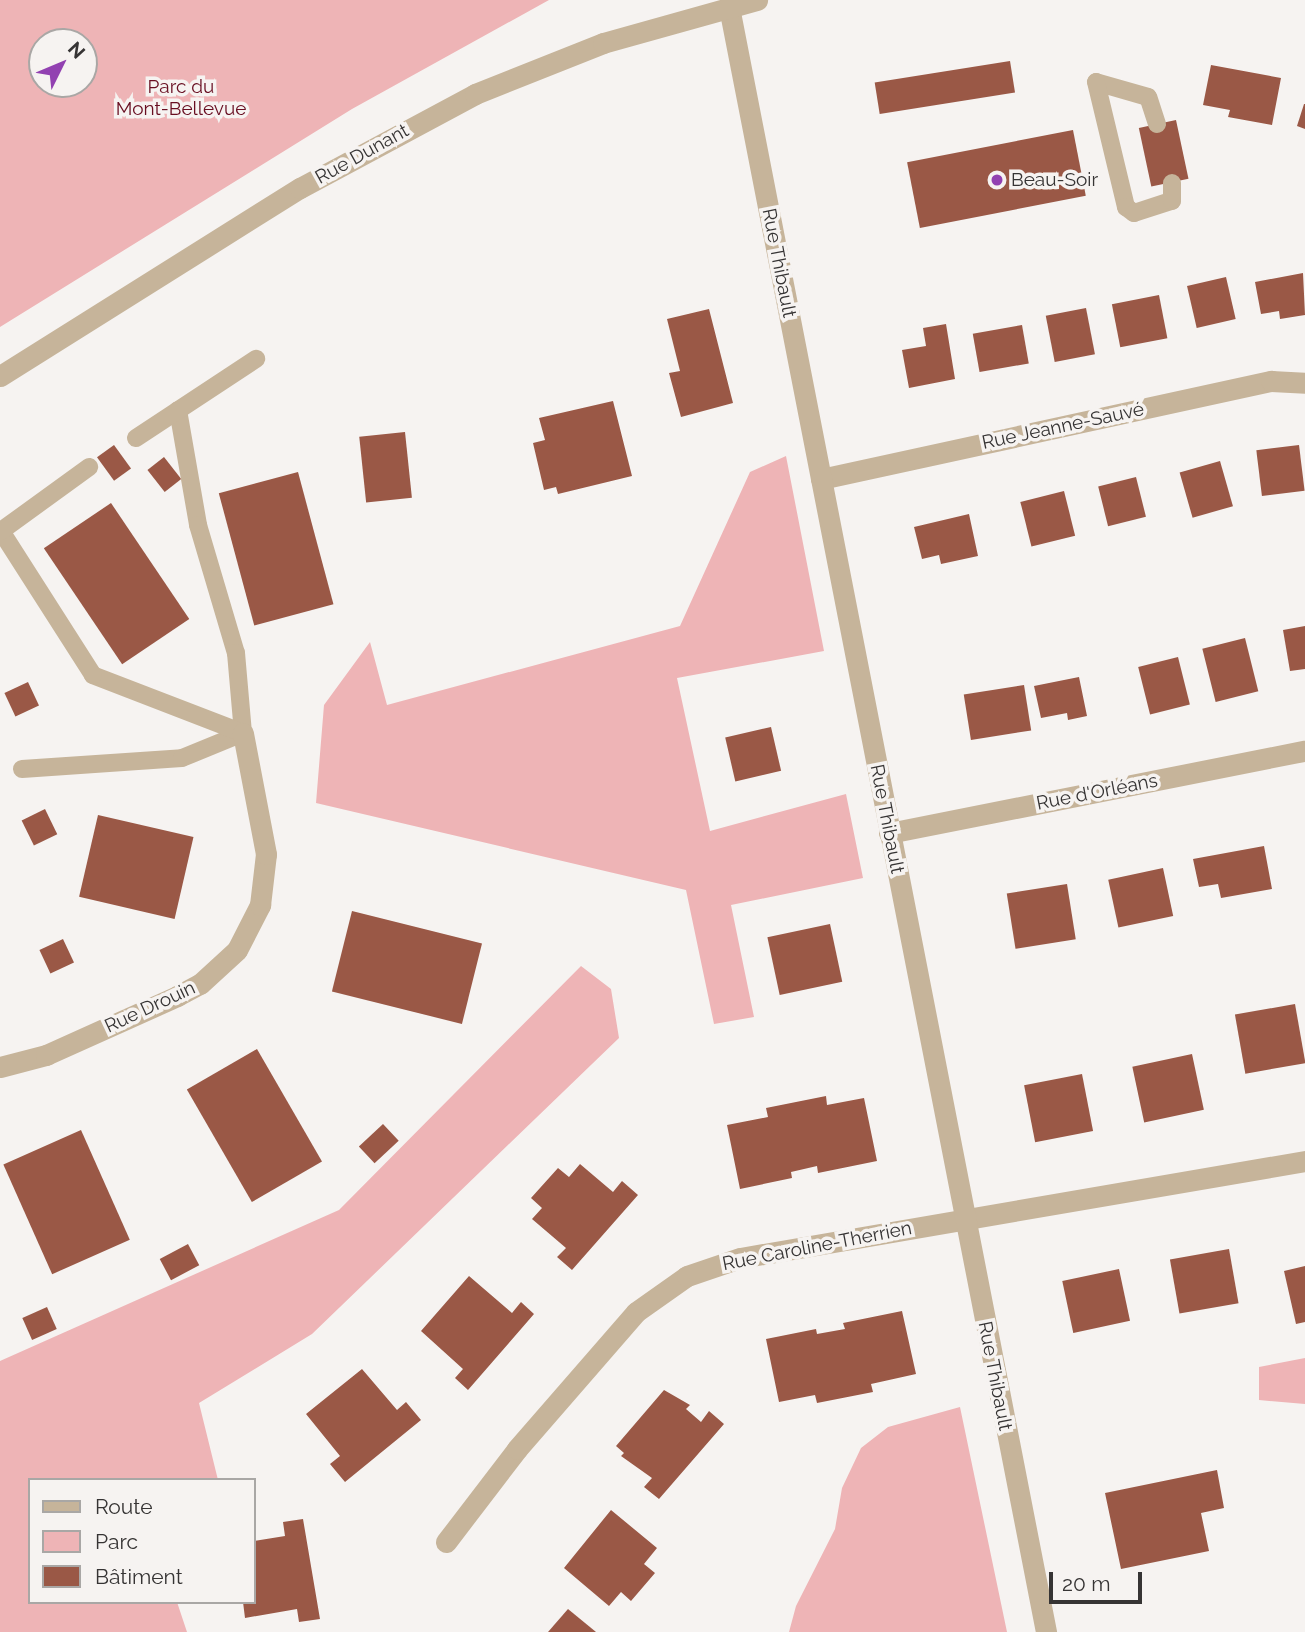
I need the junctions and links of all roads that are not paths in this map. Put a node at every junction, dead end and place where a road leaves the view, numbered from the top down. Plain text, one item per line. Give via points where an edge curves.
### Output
1 (757, 0) edge
2 (728, 3) edge
3 (1157, 124) dead end
4 (1172, 183) dead end
5 (256, 359) dead end
6 (0, 376) edge
7 (1305, 383) edge
8 (178, 411) junction
9 (136, 438) dead end
10 (89, 467) dead end
11 (821, 479) junction
12 (243, 733) junction
13 (1305, 751) edge
14 (22, 769) dead end
15 (889, 834) junction
16 (0, 1067) edge
17 (1305, 1161) edge
18 (964, 1220) junction
19 (446, 1542) dead end
20 (1046, 1632) edge

1 - 2 street, Rue Dunant
2 - 6 street, Rue Dunant via 603,43 475,94 300,188
2 - 11 street, Rue Thibault
3 - 4 lane via 1148,97 1096,82 1126,207 1134,213 1172,201
5 - 8 lane
7 - 11 street, Rue Jeanne-Sauvé via 1271,380
8 - 9 lane
8 - 12 lane via 198,525 236,653
10 - 12 lane via 1,531 93,674
11 - 15 street, Rue Thibault
12 - 14 lane via 182,758
12 - 16 street, Rue Drouin via 264,843 265,880 260,905 237,950 200,984 177,996 46,1055
13 - 15 street, Rue d'Orléans
15 - 18 street, Rue Thibault
17 - 18 street, Rue Caroline-Therrien
18 - 19 street, Rue Caroline-Therrien via 740,1258 668,1287 636,1312 534,1429
18 - 20 street, Rue Thibault

